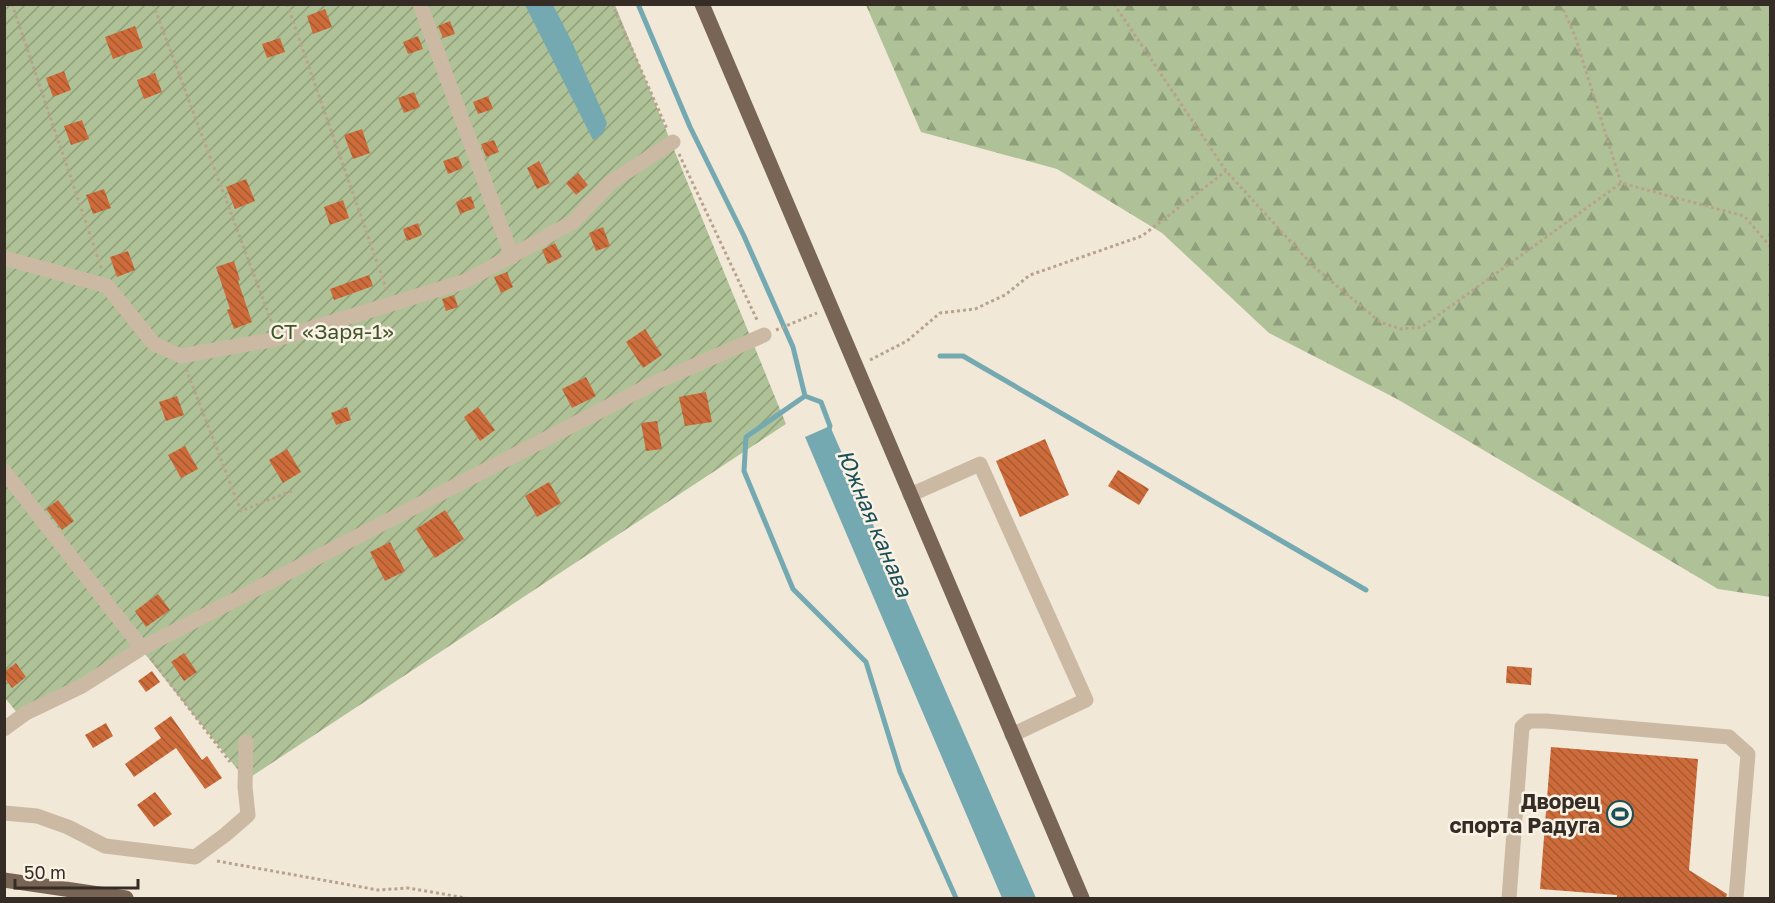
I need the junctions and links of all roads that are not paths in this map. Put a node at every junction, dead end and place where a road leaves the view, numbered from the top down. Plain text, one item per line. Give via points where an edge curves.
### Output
1 (420, 4) edge
2 (702, 4) edge
3 (673, 142) road end
4 (512, 257) junction
5 (4, 258) edge
6 (764, 335) road end
7 (4, 471) edge
8 (910, 495) junction
9 (142, 648) junction
10 (4, 729) edge
11 (1012, 735) junction
12 (246, 742) dead end
13 (4, 813) edge
14 (10, 881) edge
15 (126, 898) edge
16 (1082, 898) edge
17 (1509, 898) edge
18 (1736, 898) edge

1 - 4 lane
2 - 8 main road
3 - 4 lane via 612,182 573,222
4 - 5 lane via 466,281 277,339 181,356 154,344 107,286
6 - 9 lane via 652,384
7 - 9 lane
8 - 11 main road
8 - 11 lane via 980,464 1086,700
9 - 10 lane
11 - 16 main road
12 - 13 lane via 248,815 195,857 105,846 68,826 37,816
14 - 15 main road
17 - 18 lane via 1522,727 1529,721 1546,721 1729,737 1748,754

